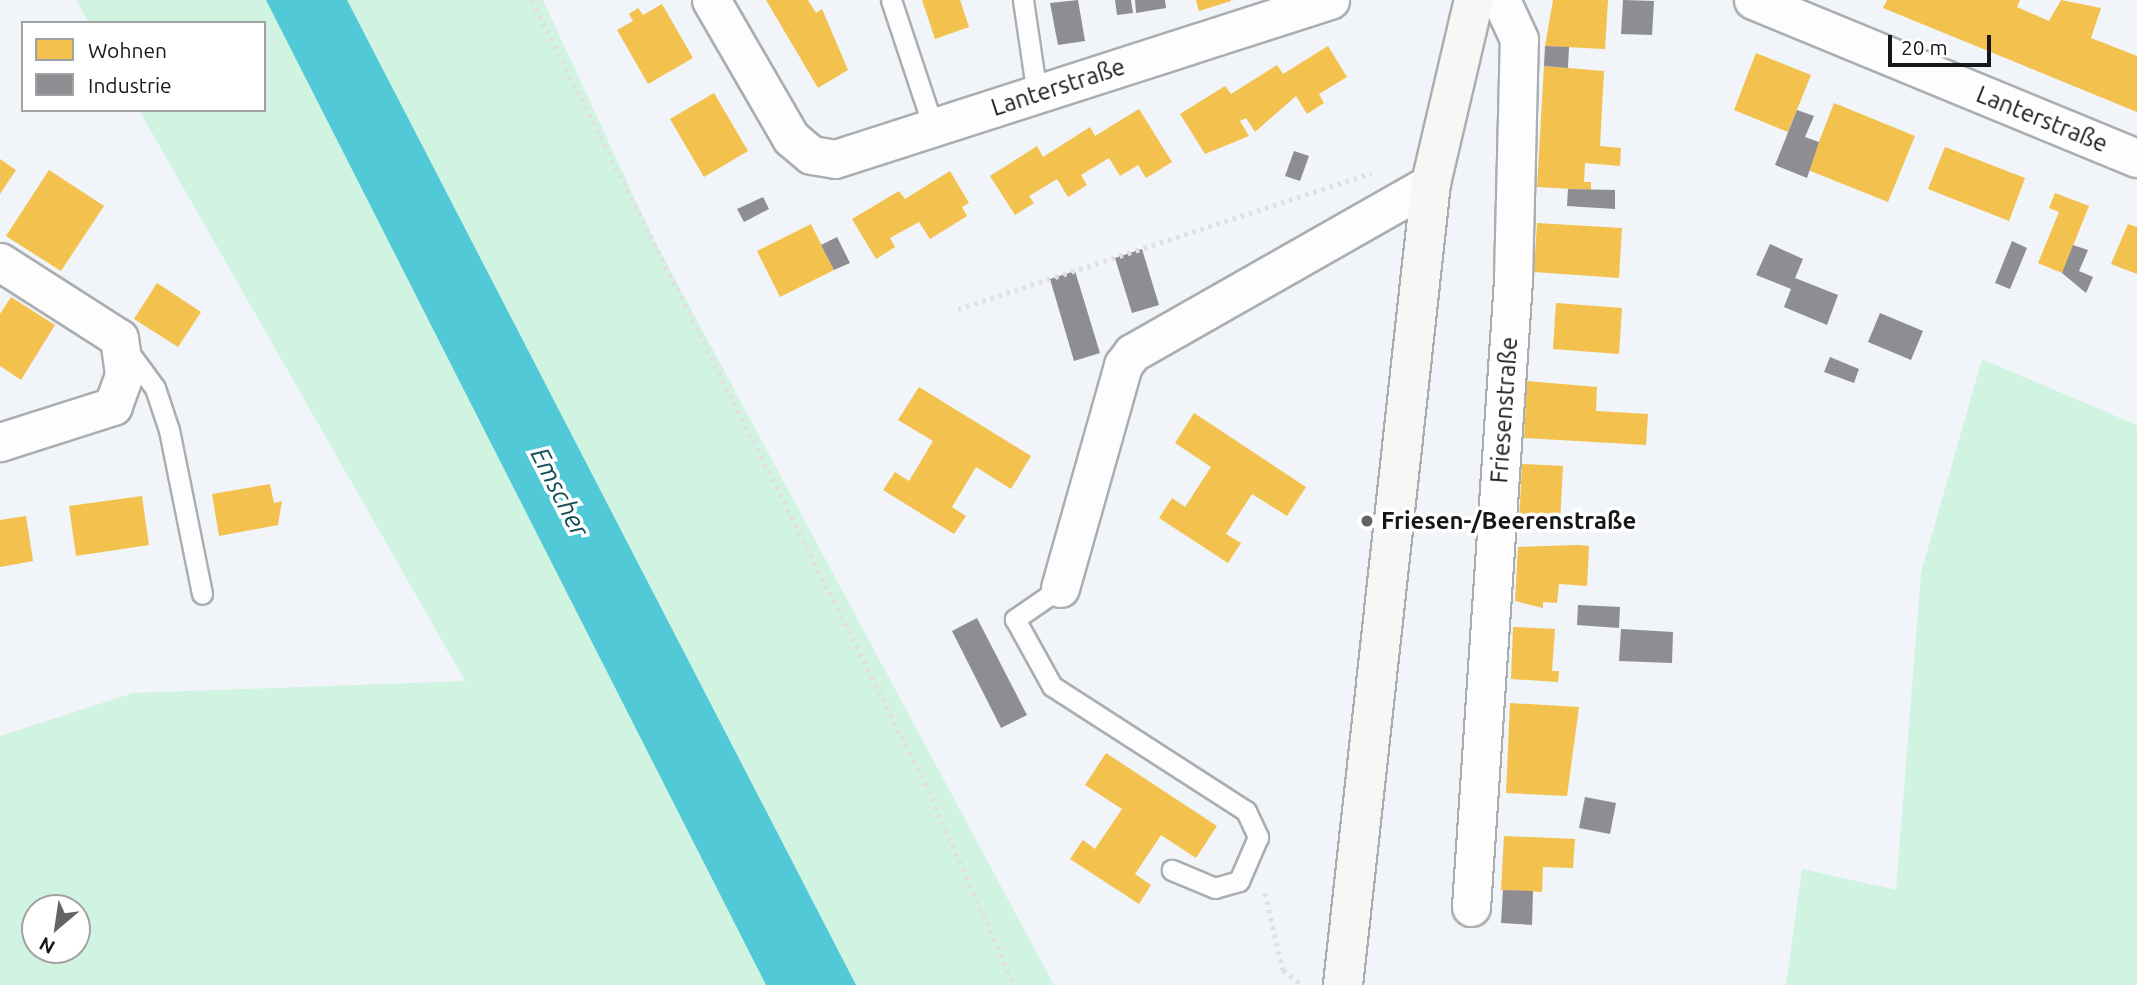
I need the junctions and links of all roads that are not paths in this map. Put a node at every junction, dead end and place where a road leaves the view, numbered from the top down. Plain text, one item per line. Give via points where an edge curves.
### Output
1 (711, 0) edge
2 (891, 0) edge
3 (1023, 0) edge
4 (1330, 0) edge
5 (1474, 0) edge
6 (1500, 0) edge
7 (1753, 0) edge
8 (1037, 95) junction
9 (933, 127) junction
10 (2137, 158) edge
11 (1431, 183) junction
12 (0, 262) edge
13 (119, 338) junction
14 (0, 442) edge
15 (1060, 588) joint
16 (202, 594) dead end
17 (1172, 870) dead end
18 (1471, 908) dead end
19 (1343, 985) edge

1 - 9 street, Lanterstraße via 791,138 811,155 835,159
2 - 9 lane
3 - 8 lane
4 - 8 street, Lanterstraße
5 - 11 main road
6 - 18 street, Friesenstraße via 1519,39 1513,279
7 - 10 street, Lanterstraße
8 - 9 street, Lanterstraße
11 - 15 street via 1132,353 1123,365
11 - 19 main road
12 - 13 street
13 - 14 street via 124,375 113,406
13 - 16 lane via 155,388 169,430
15 - 17 lane via 1015,619 1052,686 1247,811 1258,836 1252,859 1238,881 1216,888

